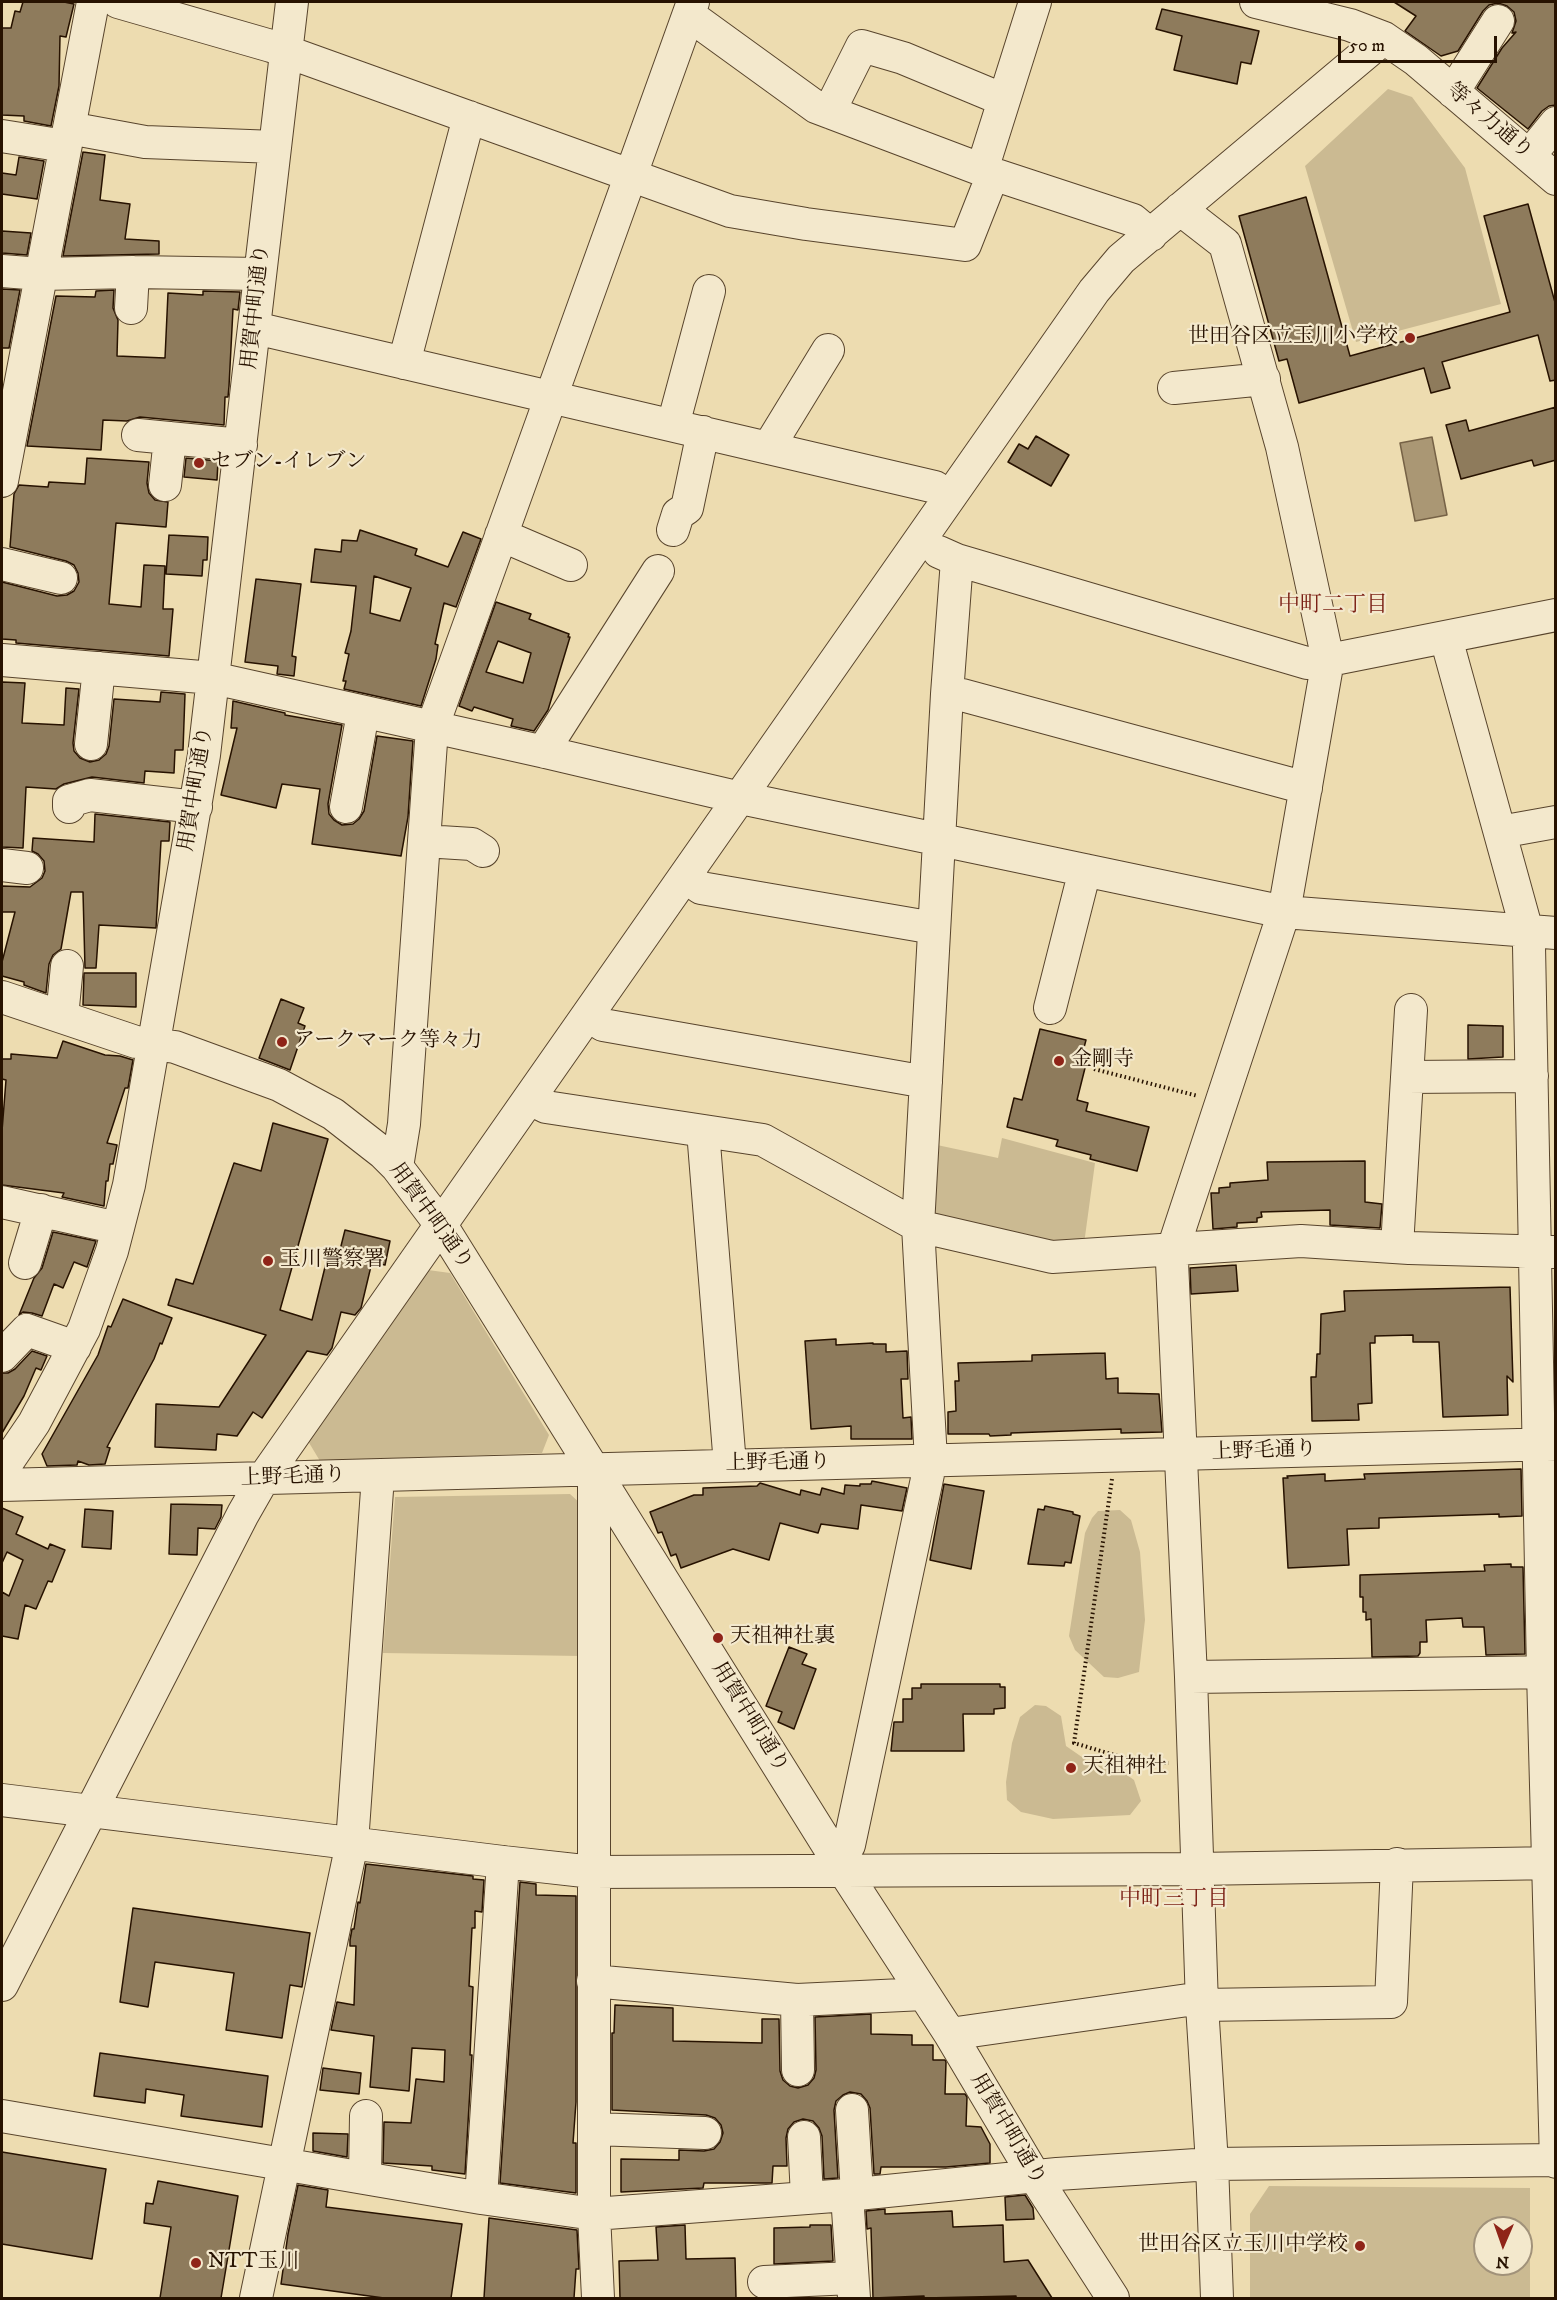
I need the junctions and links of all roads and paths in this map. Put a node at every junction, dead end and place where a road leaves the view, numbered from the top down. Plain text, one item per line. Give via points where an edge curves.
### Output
1 (93, 2) edge
2 (118, 2) edge
3 (292, 2) edge
4 (1035, 2) edge
5 (1263, 2) edge
6 (691, 8) edge
7 (1497, 21) dead end
8 (1384, 38) junction
9 (286, 52) junction
10 (1453, 92) junction
11 (1004, 100) junction
12 (829, 112) junction
13 (468, 117) junction
14 (1556, 123) edge
15 (2, 136) edge
16 (67, 137) junction
17 (275, 147) junction
18 (1529, 156) junction
19 (988, 172) junction
20 (632, 176) junction
21 (1556, 179) edge
22 (1180, 208) junction
23 (1151, 235) junction
24 (2, 271) edge
25 (133, 273) junction
26 (40, 274) junction
27 (260, 274) junction
28 (709, 291) dead end
29 (132, 308) dead end
30 (255, 328) junction
31 (828, 350) dead end
32 (404, 363) junction
33 (1264, 379) junction
34 (1174, 388) dead end
35 (552, 396) junction
36 (674, 425) junction
37 (704, 432) junction
38 (138, 435) dead end
39 (170, 438) junction
40 (241, 445) junction
41 (770, 448) junction
42 (2, 481) edge
43 (165, 485) dead end
44 (950, 497) junction
45 (673, 530) dead end
46 (501, 535) junction
47 (920, 540) junction
48 (957, 560) junction
49 (2, 564) edge
50 (571, 565) dead end
51 (658, 571) dead end
52 (61, 578) dead end
53 (1556, 615) edge
54 (1446, 638) junction
55 (2, 660) edge
56 (1328, 660) junction
57 (99, 668) junction
58 (213, 678) junction
59 (947, 694) junction
60 (363, 712) junction
61 (432, 728) junction
62 (91, 744) dead end
63 (545, 752) junction
64 (1306, 788) junction
65 (741, 798) junction
66 (69, 807) dead end
67 (196, 807) junction
68 (346, 807) dead end
69 (1556, 822) edge
70 (1500, 832) junction
71 (940, 840) junction
72 (424, 841) junction
73 (483, 851) dead end
74 (1085, 870) junction
75 (686, 877) junction
76 (1284, 912) junction
77 (934, 928) junction
78 (1541, 932) edge
79 (67, 966) dead end
80 (2, 997) edge
81 (1050, 1008) dead end
82 (1411, 1010) dead end
83 (589, 1016) junction
84 (62, 1017) junction
85 (154, 1043) junction
86 (1094, 1069) dead end
87 (1407, 1077) junction
88 (1532, 1077) junction
89 (926, 1082) junction
90 (530, 1099) junction
91 (1221, 1102) junction
92 (703, 1131) junction
93 (397, 1167) junction
94 (2, 1202) edge
95 (41, 1210) junction
96 (441, 1225) junction
97 (918, 1226) junction
98 (118, 1228) junction
99 (1397, 1247) junction
100 (1173, 1249) junction
101 (1545, 1252) edge
102 (25, 1263) dead end
103 (75, 1347) junction
104 (2, 1356) edge
105 (1547, 1444) edge
106 (1180, 1455) junction
107 (931, 1460) junction
108 (730, 1465) junction
109 (594, 1469) junction
110 (2, 1470) edge
111 (1113, 1472) dead end
112 (378, 1476) junction
113 (263, 1479) junction
114 (2, 1485) edge
115 (1549, 1672) edge
116 (1191, 1677) junction
117 (1174, 1763) dead end
118 (2, 1800) edge
119 (91, 1811) junction
120 (352, 1843) junction
121 (503, 1862) junction
122 (839, 1862) junction
123 (1552, 1863) edge
124 (1397, 1864) junction
125 (1196, 1869) junction
126 (593, 1872) junction
127 (593, 1980) junction
128 (2, 1985) edge
129 (924, 1994) junction
130 (797, 2000) junction
131 (1202, 2002) junction
132 (950, 2034) junction
133 (798, 2070) dead end
134 (852, 2110) dead end
135 (2, 2116) edge
136 (366, 2116) dead end
137 (594, 2129) junction
138 (705, 2133) dead end
139 (804, 2137) dead end
140 (1555, 2161) edge
141 (285, 2163) junction
142 (1212, 2164) junction
143 (365, 2177) junction
144 (1035, 2177) junction
145 (852, 2194) junction
146 (481, 2198) junction
147 (807, 2198) junction
148 (594, 2214) junction
149 (764, 2282) dead end
150 (853, 2288) edge
151 (256, 2298) edge
152 (598, 2298) edge
153 (1113, 2298) edge
154 (1217, 2298) edge

1 - 16 street
2 - 9 street
3 - 9 street, 用賀中町通り
4 - 11 street
5 - 8 street, 等々力通り
6 - 12 street via 816,107
6 - 20 street
7 - 10 street
8 - 10 street, 等々力通り
8 - 22 street
9 - 13 street
9 - 17 street, 用賀中町通り
10 - 18 street, 等々力通り
11 - 12 street via 903,58 862,46
11 - 19 street
12 - 19 street
13 - 20 street
13 - 32 street
14 - 18 street
15 - 16 street
16 - 17 street
16 - 26 street
17 - 27 street, 用賀中町通り
18 - 21 street, 等々力通り
19 - 20 street via 965,245 730,211
19 - 23 street via 1133,220
20 - 35 street
22 - 23 street
22 - 33 street via 1225,244
23 - 44 street via 1121,259 1094,291
24 - 26 street
25 - 26 street
25 - 27 street
25 - 29 street
26 - 42 street
27 - 30 street, 用賀中町通り
28 - 36 street
30 - 32 street
30 - 40 street, 用賀中町通り
31 - 41 street
32 - 35 street
33 - 34 street
33 - 56 street
35 - 36 street
35 - 46 street
36 - 37 street
37 - 41 street
37 - 45 street via 687,508 678,514
38 - 39 street
39 - 40 street
39 - 43 street
40 - 58 street, 用賀中町通り
41 - 44 street via 935,488
44 - 47 street
46 - 50 street
46 - 61 street
47 - 48 street
47 - 65 street
48 - 56 street via 1307,663
48 - 59 street
49 - 52 street
51 - 63 street
53 - 54 street
54 - 56 street
54 - 70 street
55 - 57 street
56 - 64 street
57 - 58 street
57 - 62 street
58 - 60 street
58 - 67 street, 用賀中町通り
59 - 64 street
59 - 71 street
60 - 61 street
60 - 68 street
61 - 63 street
61 - 72 street
63 - 65 street
64 - 76 street
65 - 71 street
65 - 75 street
66 - 67 street via 69,801 90,795
67 - 85 street, 用賀中町通り
69 - 70 street
70 - 78 street
71 - 74 street
71 - 77 street
72 - 73 street via 472,844
72 - 93 street via 404,1124
74 - 76 street
74 - 81 street
75 - 77 street via 701,888
75 - 83 street
76 - 78 street
76 - 91 street
77 - 89 street
78 - 88 street
79 - 84 street
80 - 84 street
82 - 87 street
83 - 89 street via 603,1025
83 - 90 street
84 - 85 street via 136,1042
85 - 93 street, 用賀中町通り via 175,1047 298,1093 351,1126
85 - 98 street
86 - 91 path
87 - 88 street
87 - 99 street
88 - 101 street
89 - 97 street
90 - 92 street via 546,1107
90 - 96 street
91 - 100 street
92 - 97 street via 763,1140
92 - 108 street
93 - 96 street, 用賀中町通り
94 - 95 street
95 - 98 street
95 - 102 street
96 - 109 street, 用賀中町通り
96 - 113 street
97 - 100 street via 1052,1257
97 - 107 street
98 - 103 street via 99,1293
99 - 100 street via 1301,1241
99 - 101 street
100 - 106 street
101 - 105 street
103 - 104 street via 27,1330
103 - 110 street via 34,1423
105 - 106 street, 上野毛通り
105 - 115 street
106 - 107 street, 上野毛通り
106 - 116 street
107 - 108 street, 上野毛通り
107 - 122 street via 849,1845
108 - 109 street, 上野毛通り
109 - 112 street, 上野毛通り
109 - 122 street, 用賀中町通り
109 - 126 street
111 - 117 path via 1074,1743 1142,1763
112 - 113 street, 上野毛通り
112 - 120 street
113 - 114 street, 上野毛通り
113 - 119 street
115 - 116 street
115 - 123 street
116 - 125 street
118 - 119 street
119 - 120 street
119 - 128 street
120 - 121 street
120 - 141 street
121 - 126 street
121 - 146 street
122 - 125 street
122 - 126 street
122 - 129 street, 用賀中町通り
123 - 124 street
123 - 140 street
124 - 125 street
124 - 131 street via 1391,2002
125 - 131 street
126 - 127 street
127 - 130 street
127 - 137 street
129 - 130 street
129 - 132 street, 用賀中町通り
130 - 133 street
131 - 132 street
131 - 142 street
132 - 144 street, 用賀中町通り
134 - 145 street
135 - 141 street
136 - 143 street
137 - 138 street
137 - 148 street
139 - 147 street
140 - 142 street
141 - 143 street
141 - 151 street
142 - 144 street
142 - 154 street
143 - 146 street
144 - 145 street
144 - 153 street, 用賀中町通り
145 - 147 street
145 - 150 street
146 - 148 street
147 - 148 street
148 - 152 street
149 - 150 street

